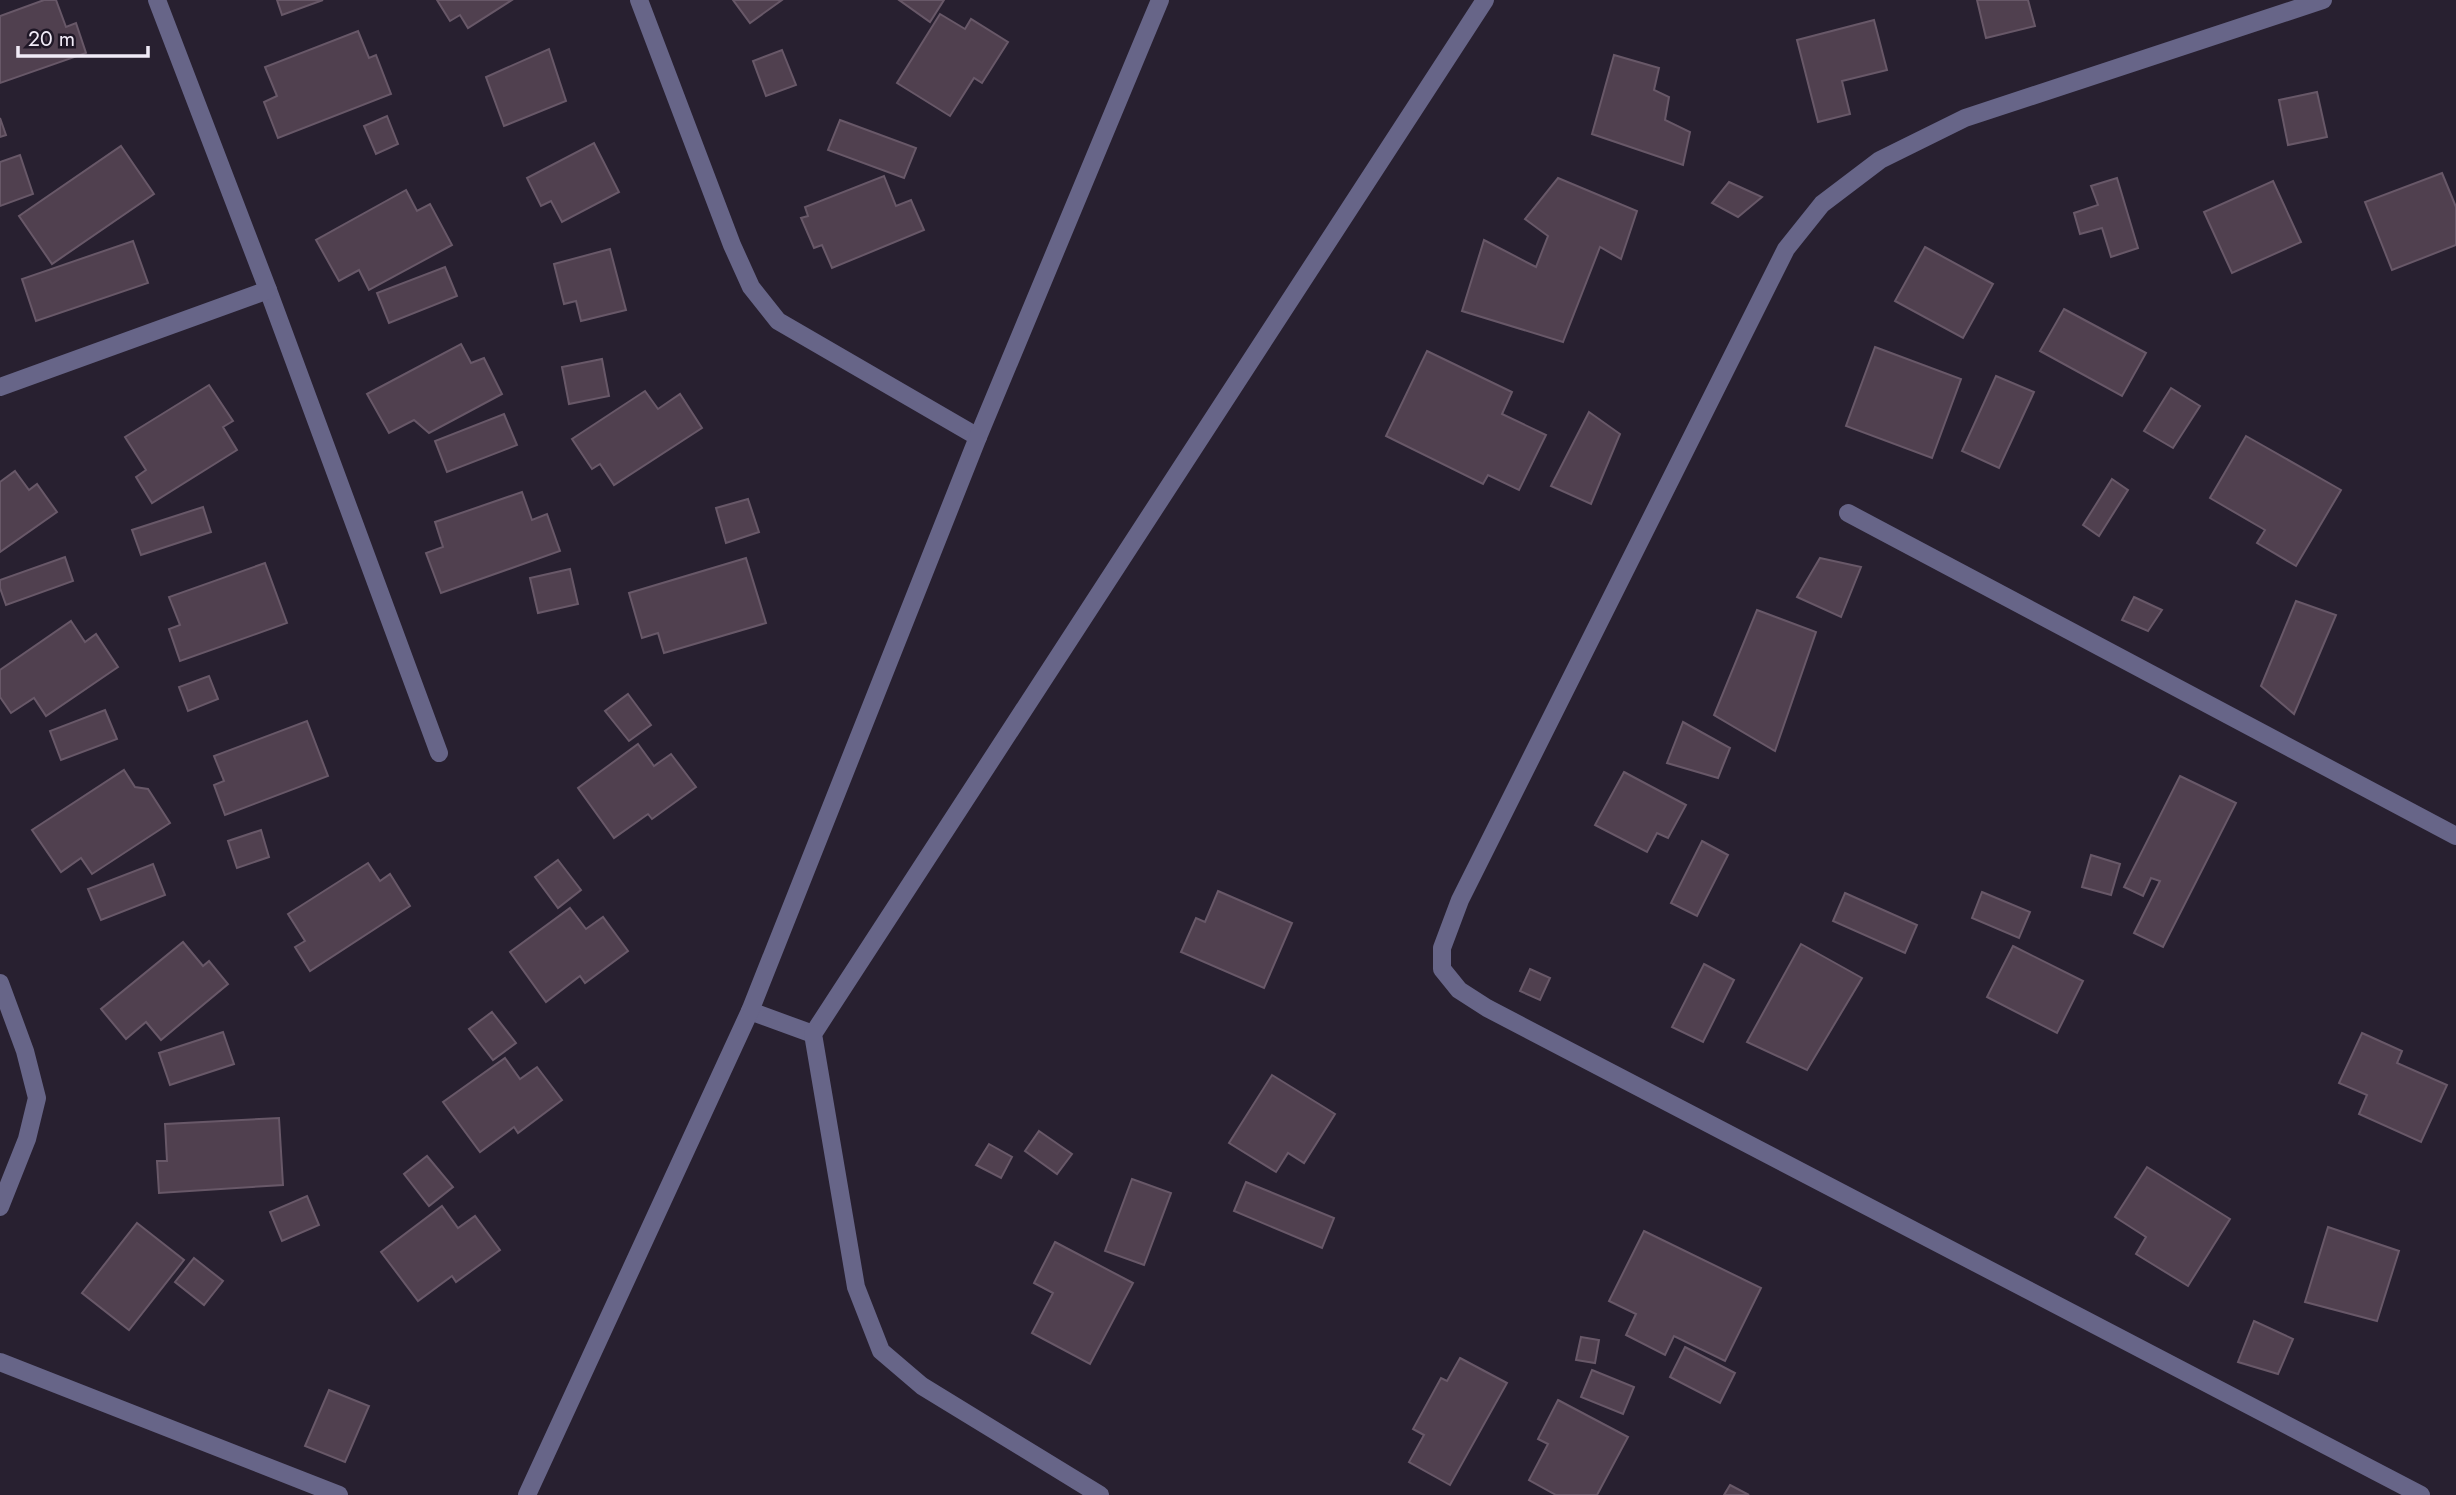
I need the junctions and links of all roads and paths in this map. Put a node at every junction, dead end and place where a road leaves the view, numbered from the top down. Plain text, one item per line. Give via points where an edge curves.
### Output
1 (157, 0) edge
2 (639, 0) edge
3 (1160, 0) edge
4 (1485, 0) edge
5 (2323, 0) edge
6 (268, 290) junction
7 (0, 387) edge
8 (978, 437) junction
9 (1848, 513) dead end
10 (439, 753) dead end
11 (2456, 836) edge
12 (0, 983) edge
13 (750, 1011) junction
14 (813, 1034) junction
15 (0, 1206) edge
16 (0, 1362) edge
17 (339, 1495) edge
18 (527, 1495) edge
19 (1100, 1495) edge
20 (2421, 1495) edge

1 - 6 street
2 - 8 street via 751,287 778,321
3 - 8 street
4 - 14 street
5 - 20 street via 1965,118 1880,160 1822,204 1786,249 1466,888 1442,948 1442,969 1459,990 1487,1008
6 - 7 street
6 - 10 street
8 - 13 street
9 - 11 street
12 - 15 street via 37,1098 27,1139
13 - 14 street
13 - 18 street
14 - 19 street via 856,1287 881,1352 922,1386
16 - 17 street

